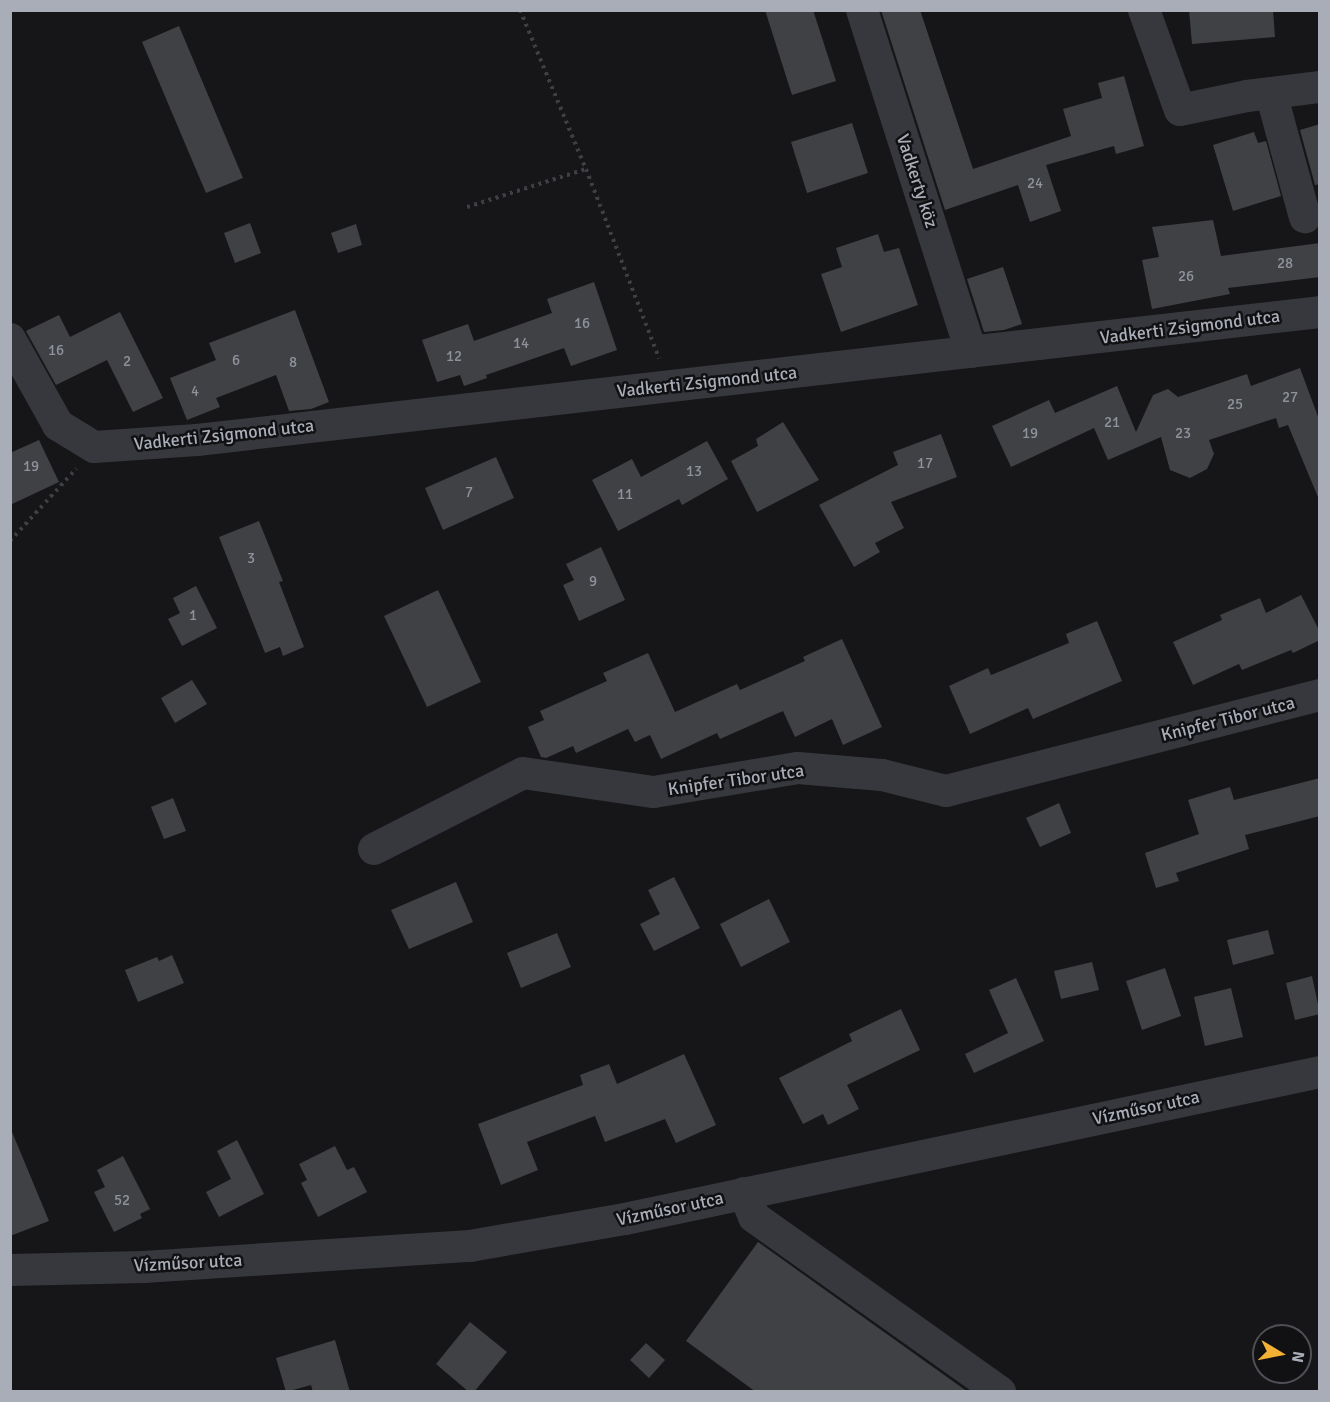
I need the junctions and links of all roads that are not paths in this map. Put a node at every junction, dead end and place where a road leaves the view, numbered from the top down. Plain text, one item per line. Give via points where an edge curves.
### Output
1 (862, 10) edge
2 (1144, 10) edge
3 (1320, 87) edge
4 (1271, 93) junction
5 (1305, 217) dead end
6 (1320, 312) edge
7 (10, 339) edge
8 (971, 352) junction
9 (1320, 695) edge
10 (374, 849) dead end
11 (1320, 1072) edge
12 (744, 1193) junction
13 (10, 1270) edge
14 (994, 1390) edge

1 - 8 street, Vadkerty köz
2 - 4 street via 1180,110
3 - 4 street
4 - 5 street
6 - 8 street, Vadkerti Zsigmond utca
7 - 8 street, Vadkerti Zsigmond utca via 58,425 94,447 197,440
9 - 10 street, Knipfer Tibor utca via 946,791 882,776 798,768 654,792 523,774
11 - 12 street, Vízműsor utca
12 - 13 street, Vízműsor utca via 626,1219 470,1246 144,1267
12 - 14 street via 754,1217

